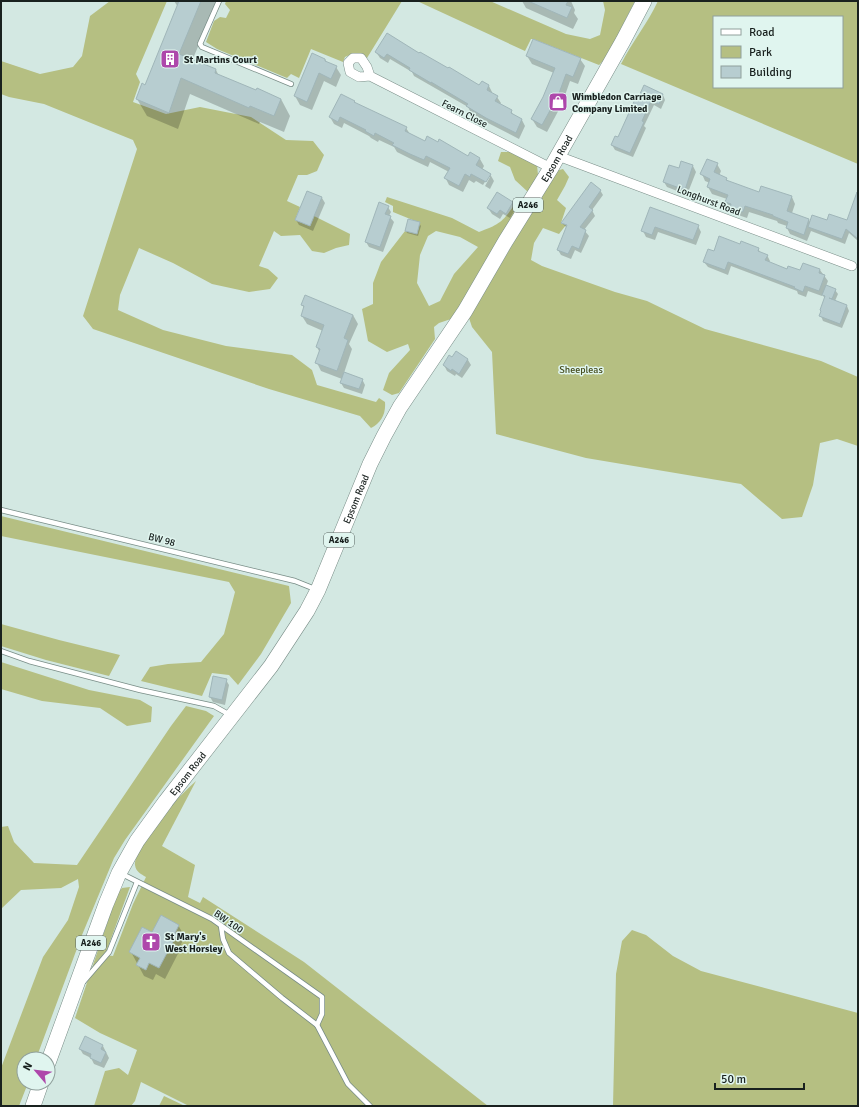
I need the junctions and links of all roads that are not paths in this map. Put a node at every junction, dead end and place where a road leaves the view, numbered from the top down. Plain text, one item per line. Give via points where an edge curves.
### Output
1 (219, 1) edge
2 (644, 1) edge
3 (370, 76) dead end
4 (291, 84) dead end
5 (554, 162) junction
6 (852, 266) dead end
7 (1, 510) edge
8 (318, 590) junction
9 (1, 651) edge
10 (232, 716) junction
11 (119, 873) junction
12 (136, 882) junction
13 (221, 926) junction
14 (75, 989) junction
15 (317, 1025) junction
16 (52, 1051) edge
17 (38, 1091) edge
18 (33, 1106) edge
19 (370, 1106) edge

1 - 4 lane via 200,44 202,48
2 - 5 main road, Epsom Road / A246
3 - 5 street, Fearn Close
5 - 6 street, Longhurst Road
5 - 8 main road, Epsom Road / A246 via 465,311 400,407 384,436
7 - 8 lane, BW 98 via 294,581
8 - 10 main road, Epsom Road / A246 via 291,637
9 - 10 lane via 29,661 140,690 214,706
10 - 11 main road, Epsom Road / A246 via 141,835
11 - 12 lane, BW 100
11 - 14 main road, Epsom Road / A246
12 - 13 lane, BW 100 via 212,919
12 - 14 lane via 109,952
13 - 15 lane via 229,953
13 - 15 lane, BW 100 via 322,997 322,1014
14 - 16 main road, Epsom Road / A246
15 - 19 lane via 348,1084
17 - 18 main road

